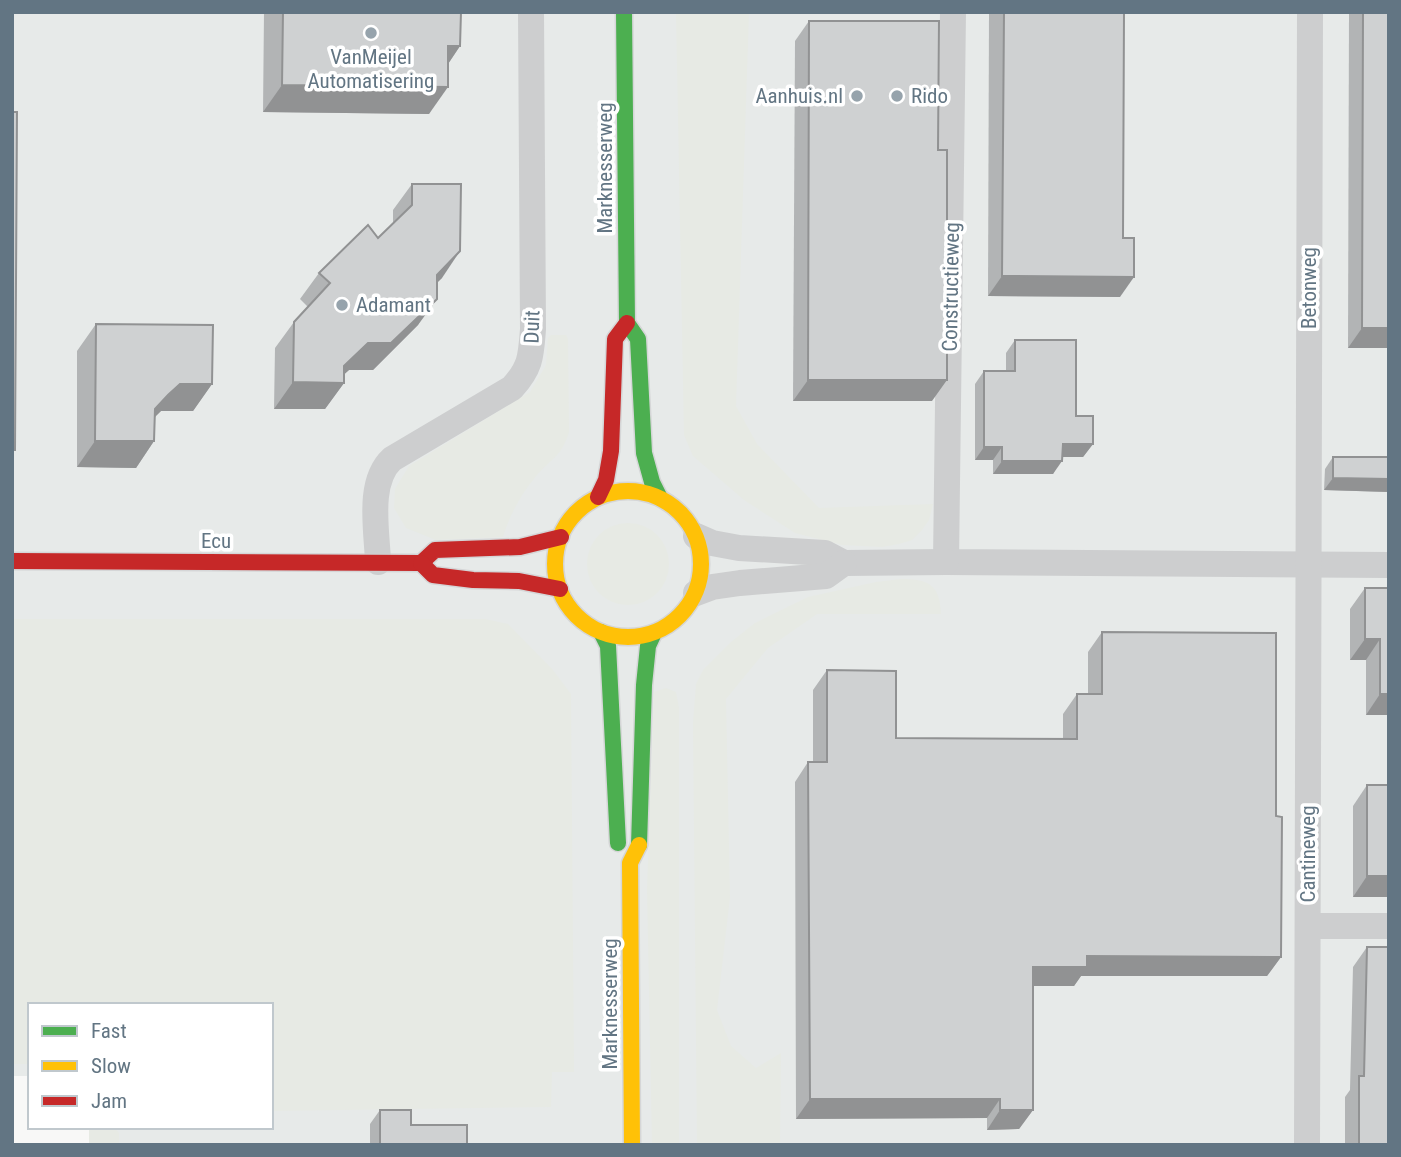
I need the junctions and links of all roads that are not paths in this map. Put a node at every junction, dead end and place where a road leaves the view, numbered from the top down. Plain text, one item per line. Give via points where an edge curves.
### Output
1 (531, 12) edge
2 (624, 12) edge
3 (953, 12) edge
4 (1310, 12) edge
5 (627, 323) junction
6 (598, 497) junction
7 (660, 498) junction
8 (696, 536) junction
9 (561, 537) junction
10 (12, 561) edge
11 (378, 562) junction
12 (946, 562) junction
13 (421, 563) junction
14 (844, 563) junction
15 (1310, 564) junction
16 (1389, 565) edge
17 (560, 589) junction
18 (696, 593) junction
19 (601, 632) junction
20 (654, 633) junction
21 (630, 863) junction
22 (1308, 926) junction
23 (1389, 926) edge
24 (632, 1145) edge
25 (1307, 1145) edge

1 - 11 street, Duit via 530,362 512,388 384,467 375,496
2 - 5 main road, Marknesserweg
3 - 12 street, Constructieweg
4 - 15 street, Betonweg
5 - 6 main road, Marknesserweg via 615,339 611,452 607,480
5 - 7 main road, Marknesserweg via 638,340 644,453
6 - 7 main road via 629,491
6 - 9 main road via 576,513
7 - 8 main road via 681,514
8 - 14 street via 739,548 825,554
8 - 18 main road via 702,564
9 - 13 main road, Ecu via 520,547 435,550
9 - 17 main road via 555,563
10 - 11 main road, Ecu
11 - 13 main road, Ecu
12 - 14 street
12 - 15 street
13 - 17 main road, Ecu via 433,575
14 - 18 street via 825,576 740,583
15 - 16 street
15 - 22 street, Cantineweg
17 - 19 main road via 576,615
18 - 20 main road via 679,617
19 - 20 main road via 627,637
19 - 21 main road, Marknesserweg via 608,646 618,848
20 - 21 main road, Marknesserweg via 644,685 639,848
21 - 24 main road, Marknesserweg
22 - 23 street
22 - 25 street, Cantineweg

